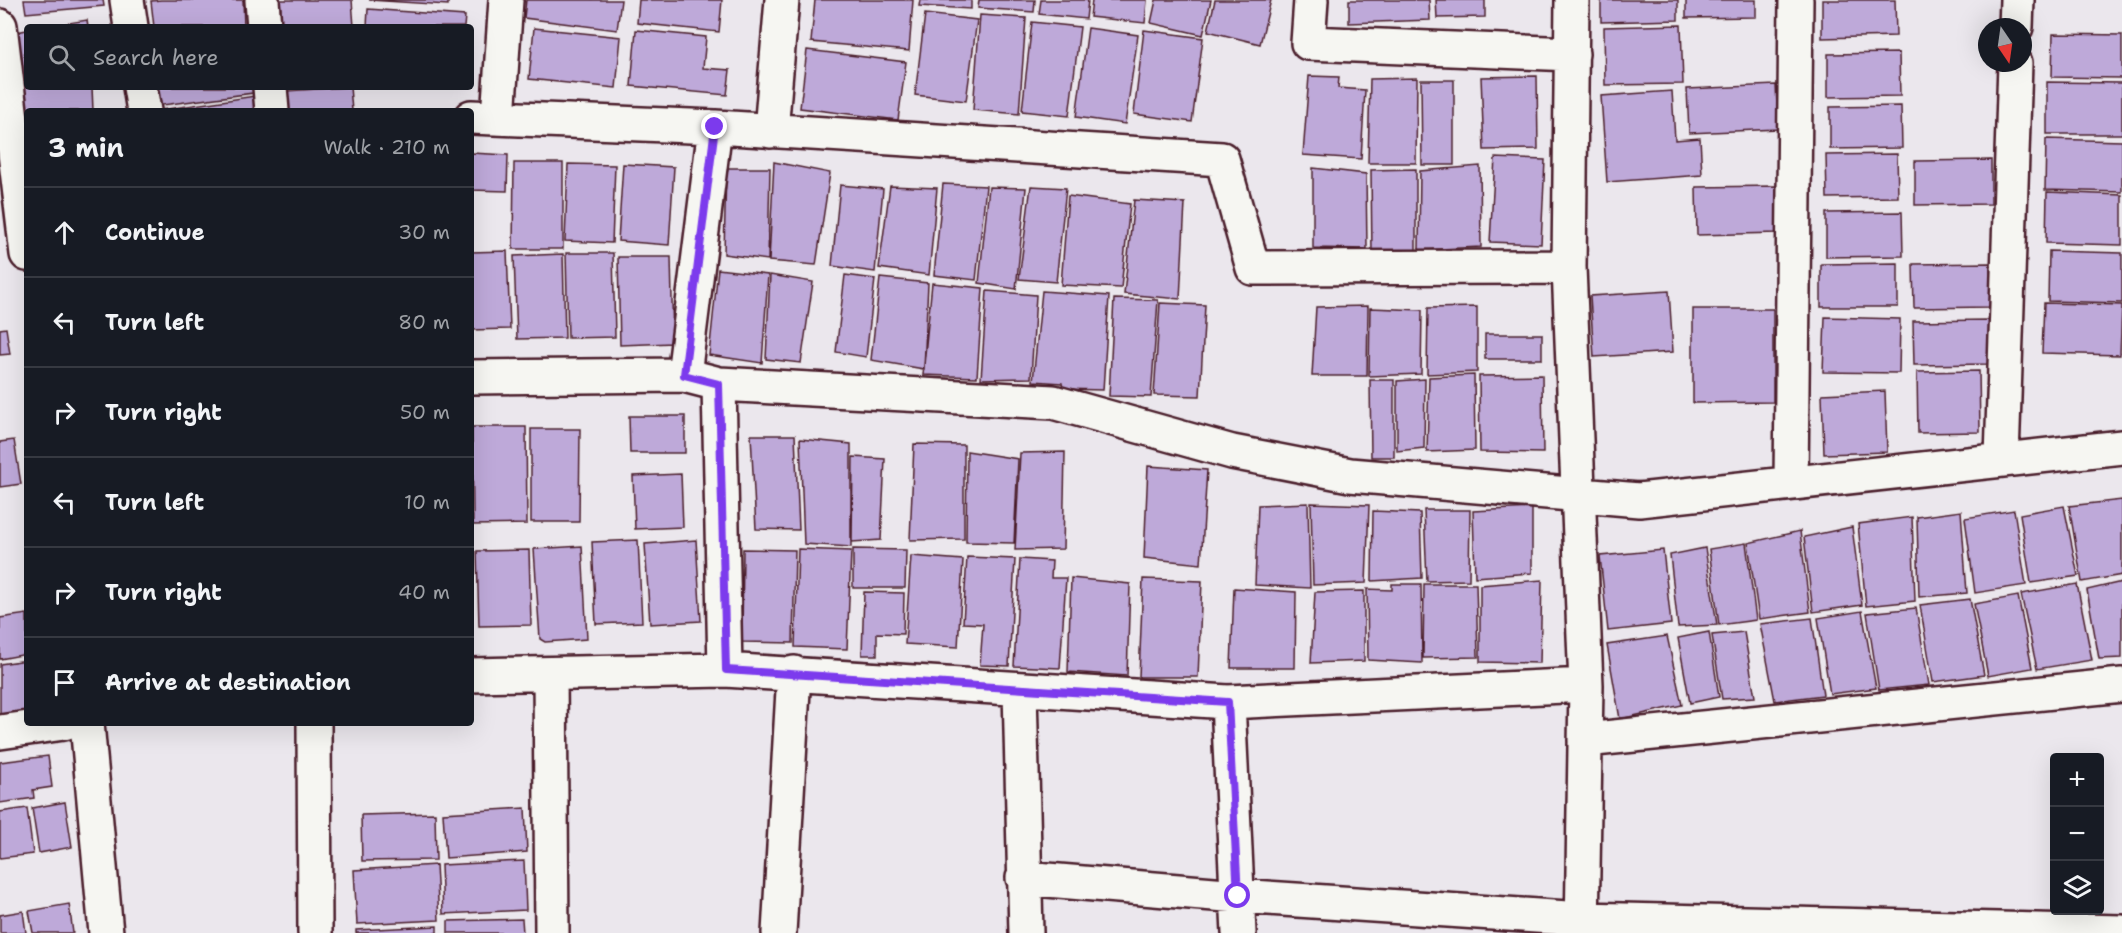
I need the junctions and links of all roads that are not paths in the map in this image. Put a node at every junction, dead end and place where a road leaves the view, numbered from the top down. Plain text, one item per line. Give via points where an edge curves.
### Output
1 (128, 0) edge
2 (262, 0) edge
3 (506, 0) edge
4 (782, 0) edge
5 (1311, 0) edge
6 (1572, 0) edge
7 (1796, 0) edge
8 (2017, 0) edge
9 (2016, 18) edge
10 (131, 24) edge
11 (264, 24) edge
12 (0, 26) edge
13 (1572, 54) junction
14 (2015, 72) edge
15 (140, 90) edge
16 (270, 90) edge
17 (144, 108) edge
18 (272, 108) edge
19 (484, 117) edge
20 (715, 127) junction
21 (771, 131) junction
22 (20, 248) edge
23 (1569, 267) junction
24 (684, 375) junction
25 (474, 377) edge
26 (719, 384) junction
27 (2122, 447) edge
28 (2002, 458) junction
29 (1791, 483) junction
30 (1579, 495) junction
31 (726, 670) junction
32 (794, 673) junction
33 (550, 674) junction
34 (474, 675) edge
35 (1586, 685) junction
36 (2122, 686) edge
37 (1020, 690) junction
38 (1228, 702) junction
39 (43, 726) edge
40 (87, 726) edge
41 (314, 726) edge
42 (0, 732) edge
43 (1585, 740) junction
44 (1023, 878) junction
45 (1238, 896) junction
46 (1582, 926) edge
47 (2122, 932) edge
48 (106, 933) edge
49 (315, 933) edge
50 (552, 933) edge
51 (779, 933) edge
52 (1026, 933) edge
53 (1239, 933) edge

1 - 10 street
2 - 11 street
3 - 19 street
4 - 21 street
5 - 13 street via 1308,43
6 - 13 street
7 - 29 street
8 - 9 street
12 - 22 street
13 - 23 street
14 - 28 street
15 - 17 street
16 - 18 street
19 - 20 street
20 - 21 street
20 - 24 street
21 - 23 street via 1222,159 1253,268
23 - 30 street
24 - 25 street
24 - 26 street
26 - 30 street via 1053,402 1232,452 1350,475
26 - 31 street
27 - 28 street
28 - 29 street
29 - 30 street via 1639,500
30 - 35 street
31 - 32 street
31 - 33 street
32 - 37 street
32 - 51 street
33 - 34 street
33 - 50 street
35 - 38 street
35 - 43 street
36 - 43 street
37 - 38 street
37 - 44 street
38 - 45 street
39 - 42 street
40 - 48 street
41 - 49 street
43 - 46 street
44 - 45 street
44 - 52 street
45 - 46 street
45 - 53 street
46 - 47 street

